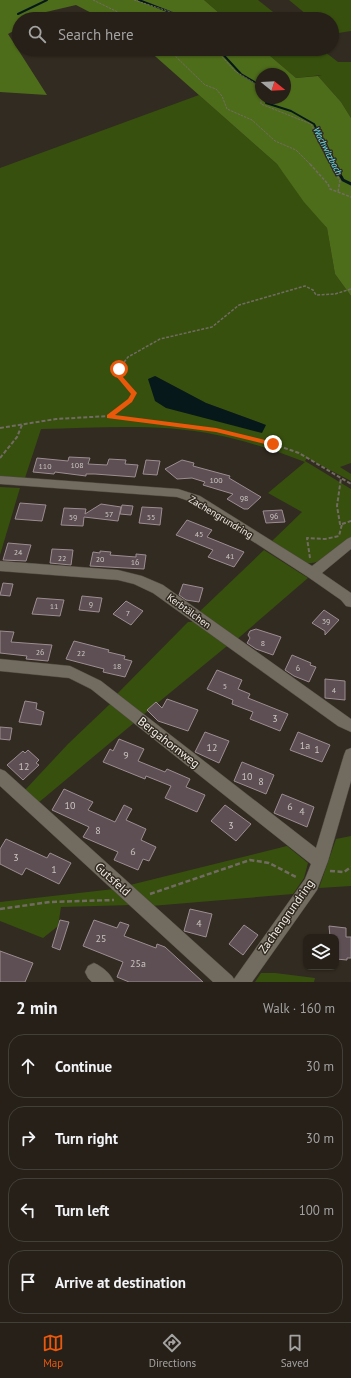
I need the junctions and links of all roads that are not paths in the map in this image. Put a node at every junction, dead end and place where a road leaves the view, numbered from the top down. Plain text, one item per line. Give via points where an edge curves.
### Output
1 (0, 480) edge
2 (351, 542) edge
3 (0, 566) edge
4 (312, 573) junction
5 (351, 602) edge
6 (0, 665) edge
7 (351, 726) edge
8 (351, 755) edge
9 (0, 776) edge
10 (316, 872) junction
11 (226, 982) edge
12 (241, 982) edge

1 - 4 street, Zachengrundring via 178,493 196,500
2 - 4 street
3 - 7 street, Kerbtälchen via 118,575 158,589
4 - 5 street, Zachengrundring
6 - 10 street, Bergahornweg via 70,672 96,685
8 - 10 street, Zachengrundring
9 - 11 street, Gutsfeld
10 - 12 street, Zachengrundring

